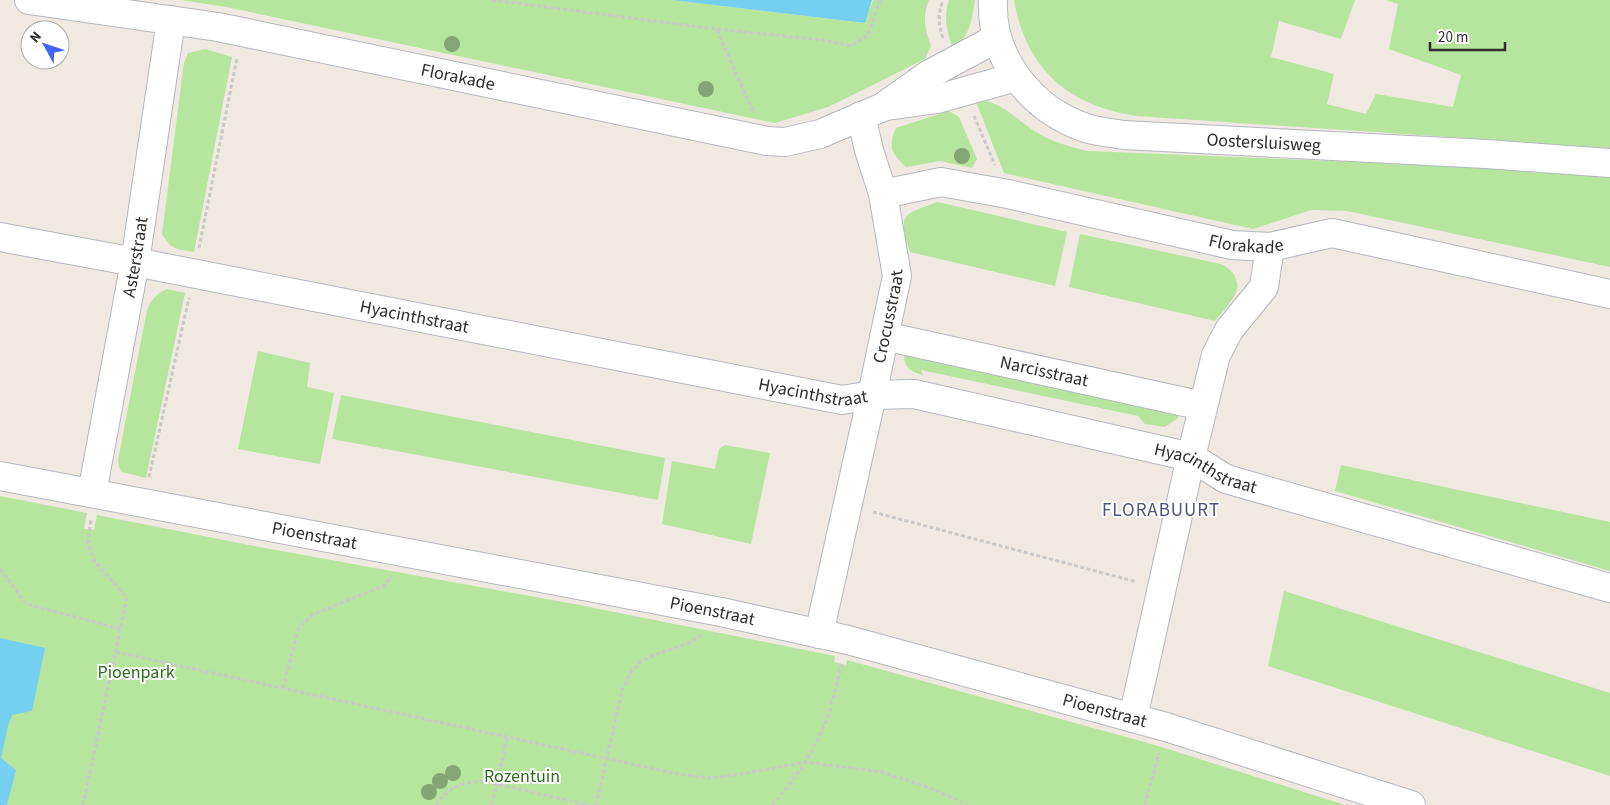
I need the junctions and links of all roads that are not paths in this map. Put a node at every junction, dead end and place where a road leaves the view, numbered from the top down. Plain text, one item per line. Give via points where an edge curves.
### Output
1 (28, 0) edge
2 (993, 0) edge
3 (171, 20) junction
4 (997, 38) junction
5 (1016, 77) junction
6 (872, 112) junction
7 (1610, 163) edge
8 (883, 194) junction
9 (0, 237) edge
10 (1270, 247) junction
11 (135, 262) junction
12 (1610, 294) edge
13 (884, 336) junction
14 (872, 395) junction
15 (1203, 406) junction
16 (1191, 457) junction
17 (0, 476) edge
18 (92, 493) junction
19 (1610, 588) edge
20 (819, 634) junction
21 (1133, 718) junction
22 (1411, 805) edge

1 - 3 street, Florakade
2 - 4 street, Oostersluisweg
3 - 6 street, Florakade via 767,141 785,142 820,134
3 - 11 street, Asterstraat
4 - 5 street, Oostersluisweg
4 - 6 street, Florakade via 928,75
5 - 6 street, Florakade via 937,99
5 - 7 street, Oostersluisweg via 1051,110 1077,124 1104,132
6 - 8 street, Crocusstraat via 869,150
8 - 10 street, Florakade via 941,182 1232,245
8 - 13 street, Crocusstraat via 897,276
9 - 11 street, Hyacinthstraat
10 - 12 street, Florakade via 1332,233
10 - 15 street via 1264,287 1229,330 1216,355
11 - 14 street, Hyacinthstraat via 842,400
11 - 18 street, Asterstraat
13 - 14 street, Crocusstraat
13 - 15 street, Narcisstraat
14 - 16 street, Hyacinthstraat via 914,394
14 - 20 street, Crocusstraat
15 - 16 street
16 - 19 street, Hyacinthstraat via 1226,479
16 - 21 street
17 - 18 street, Pioenstraat
18 - 20 street, Pioenstraat via 721,612
20 - 21 street, Pioenstraat
21 - 22 street, Pioenstraat

